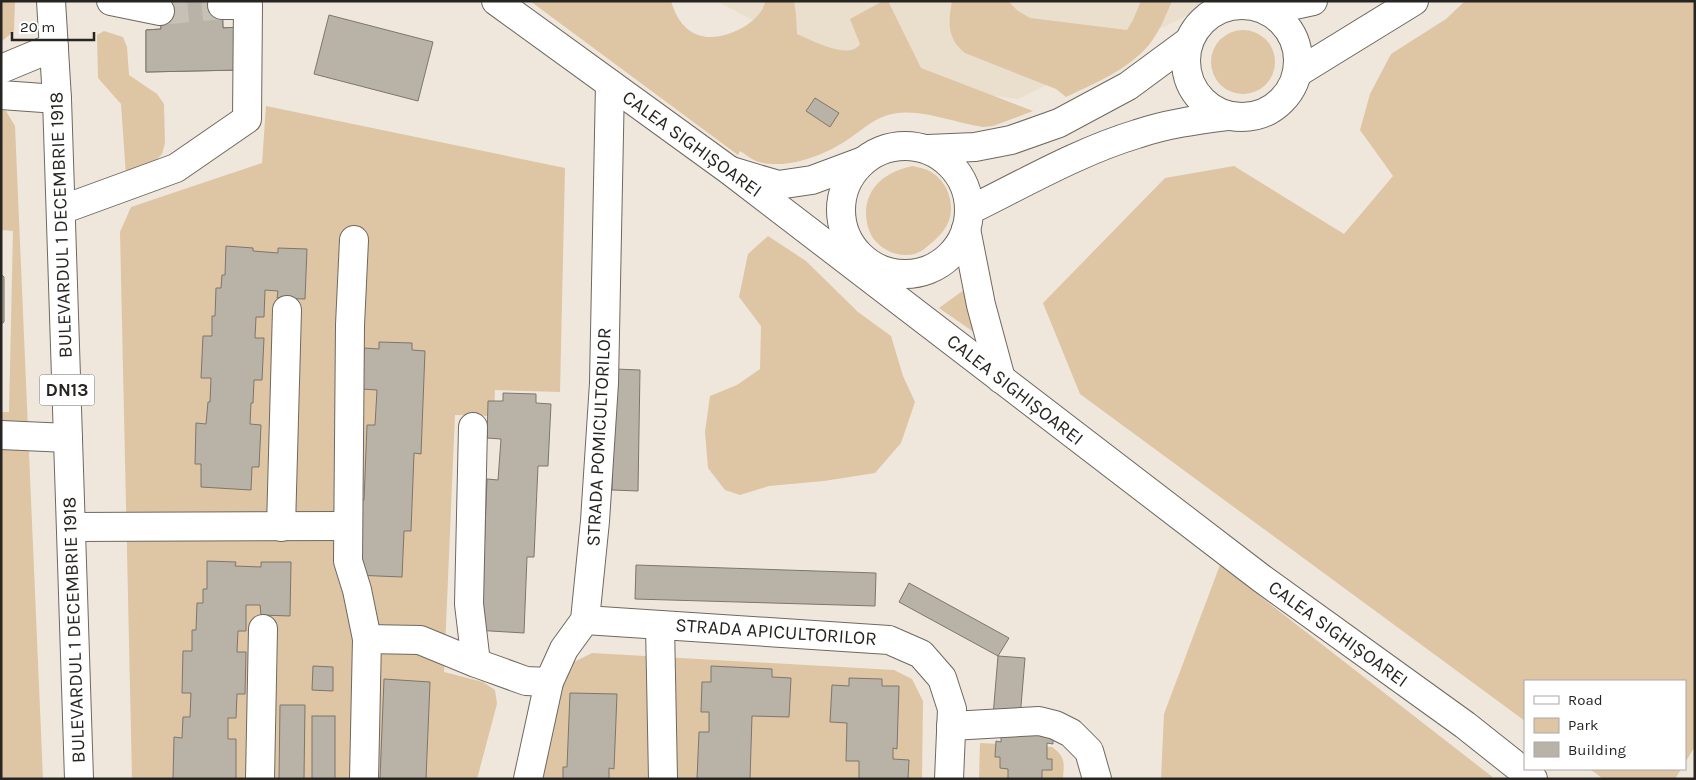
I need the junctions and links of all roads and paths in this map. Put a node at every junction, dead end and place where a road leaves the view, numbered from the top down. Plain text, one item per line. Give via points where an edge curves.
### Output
1 (51, 1) edge
2 (111, 1) edge
3 (496, 1) edge
4 (1313, 1) edge
5 (1414, 1) edge
6 (222, 5) dead end
7 (1267, 10) junction
8 (160, 11) tunnel mouth
9 (1189, 41) junction
10 (54, 47) junction
11 (1, 69) edge
12 (1297, 73) junction
13 (610, 84) junction
14 (1, 95) edge
15 (57, 98) junction
16 (1227, 116) junction
17 (928, 150) junction
18 (863, 161) junction
19 (729, 170) junction
20 (61, 210) junction
21 (968, 220) junction
22 (354, 240) dead end
23 (860, 263) junction
24 (287, 310) dead end
25 (1001, 379) junction
26 (473, 427) dead end
27 (1, 435) edge
28 (68, 438) junction
29 (348, 526) junction
30 (71, 527) junction
31 (281, 527) junction
32 (585, 620) junction
33 (660, 625) junction
34 (263, 629) dead end
35 (366, 638) junction
36 (476, 664) junction
37 (548, 682) junction
38 (951, 726) junction
39 (79, 779) edge
40 (260, 779) edge
41 (364, 779) edge
42 (528, 779) edge
43 (663, 779) edge
44 (949, 779) edge
45 (1097, 779) edge
46 (1533, 779) edge

1 - 10 street, BULEVARDUL 1 DECEMBRIE 1918 / DN13
2 - 8 street
3 - 13 street, CALEA SIGHIȘOAREI
4 - 7 street
5 - 12 street
6 - 20 street via 248,5 247,119 176,168
7 - 9 street via 1249,5 1230,6 1212,13 1198,25
7 - 12 street via 1282,22 1292,37 1298,54
9 - 16 street via 1185,60 1188,79 1210,108
9 - 17 street via 1128,86 1059,123 1011,140 975,147
10 - 11 street
10 - 15 street, BULEVARDUL 1 DECEMBRIE 1918 / DN13
12 - 16 street via 1279,104 1263,114 1245,118
13 - 19 street, CALEA SIGHIȘOAREI
13 - 32 street, STRADA POMICULTORILOR via 604,383 596,521
14 - 15 street
15 - 20 street, BULEVARDUL 1 DECEMBRIE 1918 / DN13
16 - 21 street via 1135,134 1076,158
17 - 18 street via 912,145 894,146
17 - 21 street via 945,159 958,173 967,190
18 - 19 street via 812,180 778,185
18 - 23 street via 851,175 841,210 844,228
19 - 23 street, CALEA SIGHIȘOAREI
20 - 28 street, BULEVARDUL 1 DECEMBRIE 1918 / DN13
21 - 23 street via 959,246 931,269 896,274
21 - 25 street via 981,305
22 - 29 street
23 - 25 street, CALEA SIGHIȘOAREI
24 - 31 street
25 - 46 street, CALEA SIGHIȘOAREI via 1261,578
26 - 36 street via 469,604
27 - 28 street
28 - 30 street, BULEVARDUL 1 DECEMBRIE 1918 / DN13
29 - 31 street
29 - 35 street via 348,561
30 - 31 street
30 - 39 street, BULEVARDUL 1 DECEMBRIE 1918 / DN13
32 - 33 street, STRADA APICULTORILOR
32 - 37 street, STRADA POMICULTORILOR via 564,649
33 - 38 street, STRADA APICULTORILOR via 889,640 921,654 942,678 952,709
33 - 43 street
34 - 40 street
35 - 36 street via 420,640
35 - 41 street
36 - 37 street via 526,680
37 - 42 street, STRADA POMICULTORILOR
38 - 44 street, STRADA APICULTORILOR
38 - 45 street via 1039,721 1055,725 1071,734 1089,751

